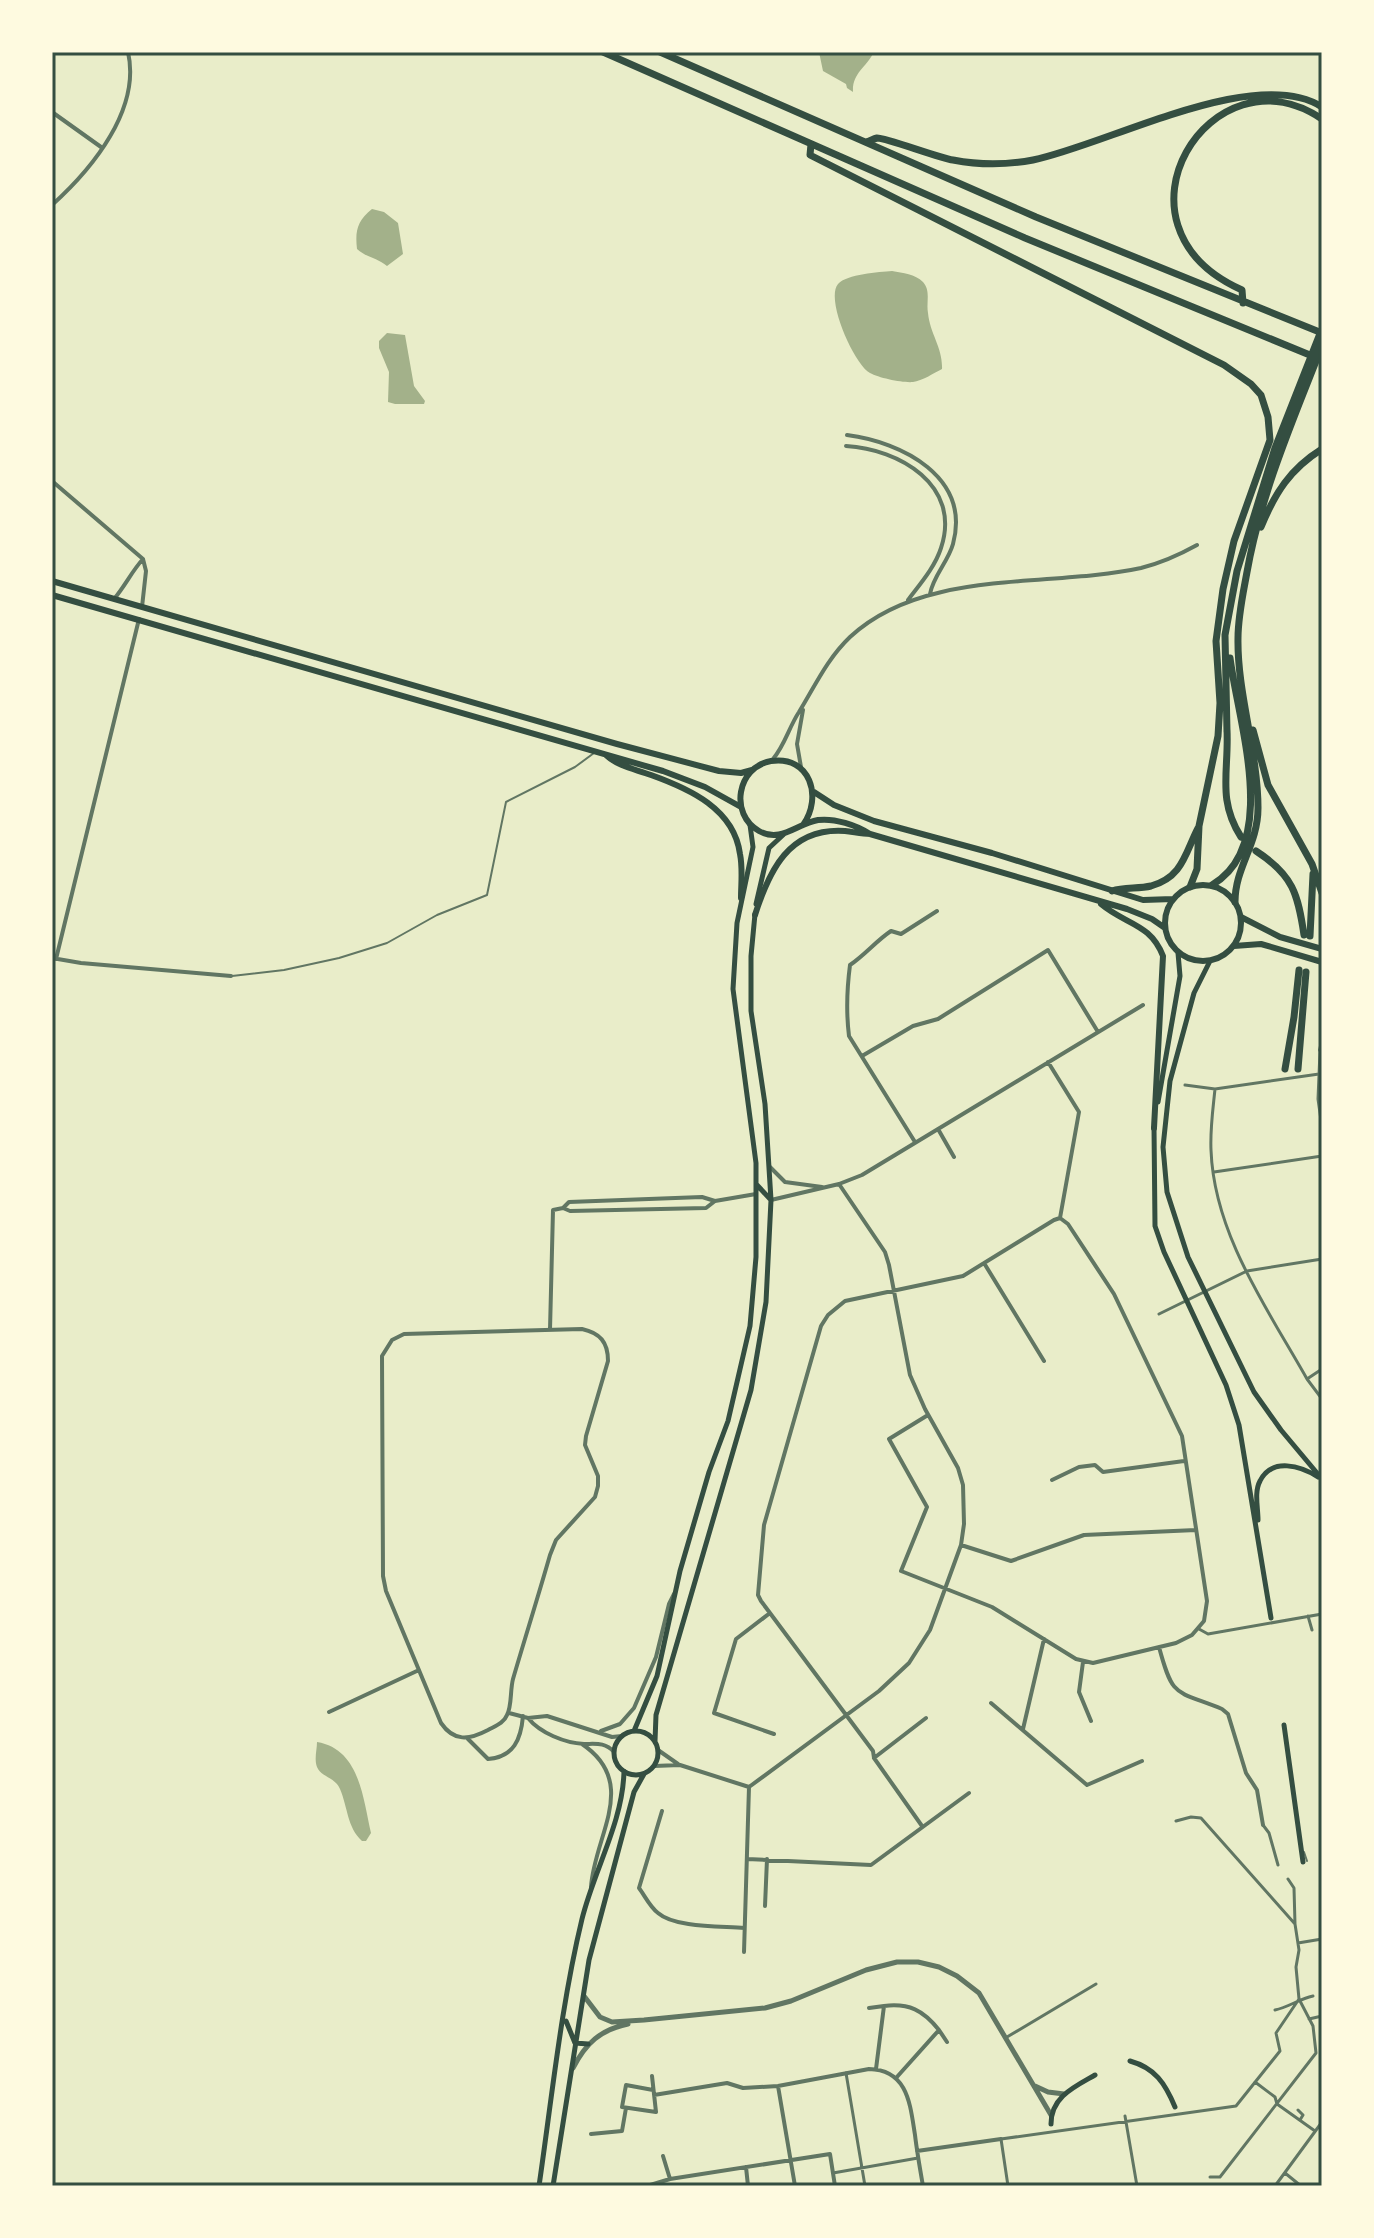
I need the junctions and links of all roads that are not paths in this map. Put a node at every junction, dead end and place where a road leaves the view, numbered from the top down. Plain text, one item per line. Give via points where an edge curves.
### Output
1 (128, 52) edge
2 (603, 52) edge
3 (660, 52) edge
4 (1322, 107) edge
5 (52, 112) edge
6 (1322, 119) edge
7 (865, 143) junction
8 (811, 144) junction
9 (101, 147) junction
10 (52, 205) edge
11 (1243, 303) junction
12 (1322, 331) edge
13 (1322, 346) edge
14 (1322, 360) edge
15 (1297, 400) junction
16 (847, 435) dead end
17 (846, 446) dead end
18 (1322, 449) edge
19 (52, 481) edge
20 (1197, 545) dead end
21 (143, 559) junction
22 (1247, 574) junction
23 (52, 581) edge
24 (1232, 592) junction
25 (930, 594) junction
26 (52, 595) edge
27 (114, 599) junction
28 (908, 601) junction
29 (142, 607) junction
30 (139, 619) junction
31 (1216, 641) junction
32 (1247, 708) junction
33 (803, 709) junction
34 (1227, 732) junction
35 (600, 752) junction
36 (771, 761) junction
37 (752, 770) junction
38 (801, 770) junction
39 (814, 792) junction
40 (741, 807) junction
41 (750, 824) junction
42 (803, 825) junction
43 (1199, 826) junction
44 (870, 834) junction
45 (783, 835) junction
46 (1241, 837) dead end
47 (1256, 851) dead end
48 (1312, 864) junction
49 (1212, 885) junction
50 (1190, 887) junction
51 (1108, 890) junction
52 (1322, 893) edge
53 (741, 898) junction
54 (1173, 899) junction
55 (1099, 902) junction
56 (1235, 902) junction
57 (937, 911) dead end
58 (755, 915) junction
59 (1241, 917) junction
60 (1165, 928) junction
61 (1234, 946) junction
62 (1322, 949) edge
63 (1178, 953) junction
64 (54, 958) edge
65 (1210, 961) junction
66 (1322, 962) edge
67 (231, 976) joint
68 (1143, 1005) dead end
69 (1098, 1032) junction
70 (1322, 1042) edge
71 (1320, 1050) joint
72 (862, 1056) junction
73 (1048, 1062) junction
74 (1285, 1069) dead end
75 (1298, 1069) dead end
76 (1319, 1074) junction
77 (1185, 1085) dead end
78 (1215, 1089) junction
79 (1322, 1095) edge
80 (1318, 1099) junction
81 (1322, 1127) edge
82 (1154, 1128) junction
83 (938, 1129) junction
84 (915, 1142) junction
85 (1322, 1156) edge
86 (954, 1157) dead end
87 (770, 1167) junction
88 (1214, 1172) junction
89 (757, 1184) junction
90 (839, 1184) junction
91 (824, 1187) junction
92 (757, 1194) junction
93 (771, 1200) junction
94 (715, 1201) junction
95 (563, 1208) junction
96 (1060, 1218) junction
97 (1322, 1259) edge
98 (984, 1263) junction
99 (1247, 1271) junction
100 (894, 1291) junction
101 (1159, 1314) dead end
102 (550, 1330) junction
103 (1044, 1361) dead end
104 (1322, 1369) edge
105 (1307, 1379) junction
106 (1322, 1399) edge
107 (928, 1415) junction
108 (1185, 1460) junction
109 (1322, 1479) edge
110 (1052, 1480) dead end
111 (1196, 1530) junction
112 (1258, 1533) junction
113 (961, 1545) junction
114 (947, 1588) junction
115 (675, 1592) junction
116 (770, 1613) junction
117 (1322, 1614) edge
118 (1308, 1616) junction
119 (1271, 1618) dead end
120 (1199, 1629) junction
121 (1312, 1630) dead end
122 (1044, 1639) junction
123 (1159, 1647) junction
124 (1083, 1662) junction
125 (419, 1670) junction
126 (991, 1703) dead end
127 (329, 1712) dead end
128 (509, 1713) junction
129 (846, 1716) junction
130 (526, 1717) junction
131 (926, 1718) dead end
132 (1091, 1721) dead end
133 (1284, 1725) dead end
134 (1023, 1729) junction
135 (601, 1731) junction
136 (634, 1731) junction
137 (774, 1734) dead end
138 (622, 1736) junction
139 (468, 1739) junction
140 (655, 1741) junction
141 (582, 1744) junction
142 (658, 1750) junction
143 (614, 1752) junction
144 (874, 1758) junction
145 (1142, 1761) dead end
146 (680, 1765) junction
147 (654, 1766) junction
148 (624, 1771) junction
149 (644, 1774) junction
150 (749, 1787) junction
151 (969, 1793) dead end
152 (662, 1811) dead end
153 (1176, 1821) dead end
154 (1263, 1825) joint
155 (922, 1826) junction
156 (747, 1859) junction
157 (767, 1859) junction
158 (1305, 1862) dead end
159 (1278, 1865) dead end
160 (1288, 1879) dead end
161 (590, 1892) junction
162 (765, 1906) dead end
163 (1295, 1924) junction
164 (744, 1928) junction
165 (1322, 1939) edge
166 (1298, 1943) junction
167 (744, 1952) dead end
168 (1096, 1984) dead end
169 (583, 1995) junction
170 (1313, 1996) dead end
171 (1299, 1999) junction
172 (884, 2006) junction
173 (869, 2008) dead end
174 (1275, 2010) dead end
175 (565, 2016) junction
176 (1322, 2016) edge
177 (1309, 2019) junction
178 (644, 2020) junction
179 (939, 2030) junction
180 (1006, 2038) junction
181 (947, 2042) dead end
182 (575, 2043) junction
183 (588, 2044) junction
184 (1130, 2061) dead end
185 (876, 2069) junction
186 (571, 2073) junction
187 (846, 2073) junction
188 (1095, 2075) dead end
189 (652, 2076) dead end
190 (896, 2078) junction
191 (1255, 2082) junction
192 (778, 2086) junction
193 (1034, 2086) junction
194 (653, 2092) junction
195 (1064, 2094) junction
196 (1277, 2104) junction
197 (1175, 2107) dead end
198 (626, 2108) junction
199 (1298, 2110) dead end
200 (1051, 2115) junction
201 (1126, 2120) junction
202 (1300, 2120) junction
203 (1322, 2122) edge
204 (1051, 2124) dead end
205 (1315, 2131) junction
206 (591, 2134) dead end
207 (1001, 2139) junction
208 (917, 2151) junction
209 (663, 2156) dead end
210 (918, 2158) junction
211 (791, 2161) junction
212 (746, 2167) junction
213 (862, 2167) junction
214 (1012, 2169) dead end
215 (1006, 2171) junction
216 (833, 2173) junction
217 (1285, 2173) junction
218 (1210, 2177) dead end
219 (670, 2179) junction
220 (539, 2186) edge
221 (553, 2186) edge
222 (647, 2186) edge
223 (671, 2186) edge
224 (748, 2186) edge
225 (795, 2186) edge
226 (835, 2186) edge
227 (865, 2186) edge
228 (923, 2186) edge
229 (1008, 2186) edge
230 (1137, 2186) edge
231 (1275, 2186) edge
232 (1301, 2186) edge

1 - 9 street via 131,80 126,103
2 - 8 highway
3 - 7 highway
4 - 7 highway via 1284,94 1242,97 1014,163 952,160 880,137
5 - 9 street
6 - 11 highway via 1274,102 1240,106 1201,131 1181,158 1174,195 1179,228 1199,262 1242,290
7 - 11 highway
8 - 14 highway
8 - 31 highway via 810,155 1224,365 1261,395 1270,440 1234,541
9 - 10 street
11 - 12 highway
12 - 15 highway
13 - 15 highway
15 - 22 highway
15 - 24 highway via 1270,461
16 - 25 street via 910,453 929,467 948,494 955,535
17 - 28 street via 908,463 940,500 942,546
18 - 22 highway via 1283,482
19 - 21 street
20 - 25 street via 1131,569
21 - 27 street
21 - 29 street
22 - 32 highway via 1238,636
23 - 27 main road
24 - 34 highway via 1225,635
24 - 49 highway via 1229,649 1251,795 1244,847 1226,878
25 - 28 street
26 - 30 main road
27 - 29 main road
28 - 33 street via 860,628 841,647 816,680
29 - 37 main road via 617,744 719,771
30 - 35 main road
30 - 64 street
31 - 34 highway
31 - 43 highway via 1220,724
32 - 48 highway via 1268,785
32 - 56 highway via 1257,829
33 - 36 street
33 - 38 street via 797,744
34 - 46 highway via 1224,790
35 - 40 main road via 682,778
35 - 53 main road via 696,795 719,811 739,848
35 - 67 lane via 506,802 487,895 387,943 284,970
36 - 37 main road
36 - 38 main road
37 - 40 main road via 740,794
38 - 39 main road
39 - 42 main road
39 - 51 main road via 852,813
40 - 41 main road
41 - 45 main road
41 - 53 main road via 753,847
42 - 44 main road via 834,820
42 - 45 main road
43 - 50 highway via 1197,869
43 - 51 highway via 1178,870 1153,885
44 - 55 main road
44 - 58 main road via 819,834 795,845 774,866
45 - 58 main road via 767,853
47 - 48 highway via 1287,877 1307,936
48 - 52 highway
49 - 50 main road
49 - 56 main road
50 - 54 main road
51 - 54 main road via 1153,901
53 - 89 main road via 733,989
54 - 60 main road
55 - 60 main road
55 - 82 main road via 1152,935 1163,956
56 - 59 main road
57 - 72 street via 901,934 891,931 850,965 846,1018 849,1036
58 - 87 main road via 751,1011
59 - 61 main road
59 - 62 main road via 1280,937
60 - 63 main road
61 - 65 main road
61 - 66 main road via 1261,944
63 - 65 main road
63 - 82 main road via 1180,976
64 - 67 street
65 - 109 main road via 1194,993 1171,1077 1163,1147 1167,1192 1188,1257 1254,1392
68 - 69 street
69 - 72 street via 1048,950 938,1019 913,1026
69 - 73 street
70 - 71 street
71 - 76 street
72 - 84 street
73 - 83 street
73 - 96 street via 1079,1112
74 - 75 highway via 1303,971
76 - 78 street
76 - 80 street
77 - 78 street
78 - 88 street
79 - 80 street
80 - 81 street
82 - 112 main road via 1155,1226 1226,1385 1239,1425
83 - 84 street
83 - 86 street
84 - 90 street
85 - 88 street
87 - 91 street via 785,1182
87 - 93 main road
88 - 99 street via 1230,1237
89 - 92 main road
89 - 93 main road
90 - 91 street
90 - 100 street via 885,1252
91 - 93 street
92 - 94 street
92 - 115 main road via 753,1296 742,1370
93 - 140 main road via 756,1370 656,1715
94 - 95 street via 706,1208
94 - 95 street via 702,1197 569,1202
95 - 102 street via 553,1210
96 - 98 street
96 - 108 street via 1114,1294 1182,1436
97 - 99 street
98 - 100 street via 957,1279
98 - 103 street
99 - 101 street
99 - 105 street
100 - 107 street via 910,1375
100 - 116 street via 845,1301 821,1326 764,1525 758,1595
102 - 125 street via 404,1334 385,1347 383,1576
102 - 128 street via 595,1332 608,1350 585,1445 598,1486 595,1497 556,1540 511,1684
104 - 105 street
105 - 106 street
107 - 113 street via 963,1485
107 - 114 street via 889,1439 927,1507 901,1571
108 - 110 street via 1103,1472 1095,1465 1079,1467
108 - 111 street
109 - 112 main road via 1292,1465 1264,1476 1257,1491
111 - 113 street via 1084,1535 1011,1561
111 - 120 street via 1208,1610
112 - 119 main road
113 - 114 street
114 - 122 street via 1000,1611
114 - 129 street via 909,1663
115 - 135 street via 634,1708 620,1724
115 - 136 main road via 657,1676
116 - 129 street
116 - 137 street via 736,1639 714,1713
117 - 118 street
118 - 120 street via 1208,1634
118 - 121 street
120 - 123 street
122 - 124 street
122 - 134 street
123 - 124 street via 1104,1662
123 - 154 street via 1174,1689 1228,1714 1246,1773 1257,1790
124 - 132 street via 1079,1692
125 - 127 street
125 - 139 street via 448,1733
126 - 134 street
128 - 130 street
128 - 139 street via 500,1724
129 - 144 street
129 - 150 street
130 - 135 street via 547,1716
130 - 139 street via 517,1745 502,1757 488,1759
130 - 141 street via 540,1731
131 - 144 street
133 - 158 main road
134 - 145 street via 1087,1785
135 - 138 street
136 - 138 main road
136 - 140 main road
138 - 143 main road
140 - 142 main road
141 - 143 street via 596,1743
141 - 161 street via 607,1768 612,1801
142 - 146 street
142 - 147 main road
143 - 148 main road
144 - 155 street
146 - 147 street
146 - 150 street
147 - 149 main road
148 - 149 main road
148 - 161 main road via 613,1826
149 - 169 main road via 634,1792 599,1914
150 - 156 street
151 - 155 street
152 - 164 street via 639,1888 648,1901 659,1915 681,1923
153 - 163 street via 1201,1818
154 - 159 street
155 - 157 street via 871,1865
156 - 157 street
156 - 164 street
157 - 162 street
160 - 163 street via 1294,1888
161 - 175 main road
163 - 166 street
164 - 167 street
165 - 166 street
166 - 171 street
168 - 180 street
169 - 178 street via 600,2017 612,2022
169 - 182 main road
170 - 171 street
171 - 174 street
171 - 177 street
171 - 191 street via 1276,2033 1280,2051
172 - 173 street
172 - 179 street via 901,2004 921,2011
172 - 185 street
175 - 182 main road
175 - 220 main road
176 - 177 street
177 - 196 street via 1316,2053
178 - 180 street via 765,2008 881,1965 918,1962 949,1970 974,1989
178 - 183 street via 602,2032
179 - 181 street
179 - 190 street
180 - 193 street
182 - 183 main road
182 - 186 main road
183 - 186 street
184 - 197 main road via 1158,2075
185 - 187 street
185 - 190 street
186 - 221 main road
187 - 192 street
187 - 213 street
188 - 195 main road
189 - 194 street
190 - 208 street via 907,2093
191 - 196 street
191 - 201 street via 1236,2106
192 - 194 street via 743,2088 727,2083
192 - 211 street
193 - 195 street
193 - 200 street
194 - 198 street via 656,2112
194 - 198 street via 626,2085
195 - 200 main road
196 - 202 street
196 - 218 street via 1220,2177
198 - 206 street via 622,2131
199 - 202 street
200 - 204 main road
201 - 207 street
201 - 230 street
202 - 205 street
203 - 205 street
205 - 217 street
207 - 208 street
207 - 215 street
208 - 210 street
209 - 219 street
210 - 213 street
210 - 228 street
211 - 212 street
211 - 216 street via 830,2154
211 - 225 street
212 - 219 street
212 - 224 street
213 - 216 street
213 - 227 street
214 - 215 street
215 - 229 street
216 - 226 street
217 - 231 street
217 - 232 street
219 - 222 street
219 - 223 street

